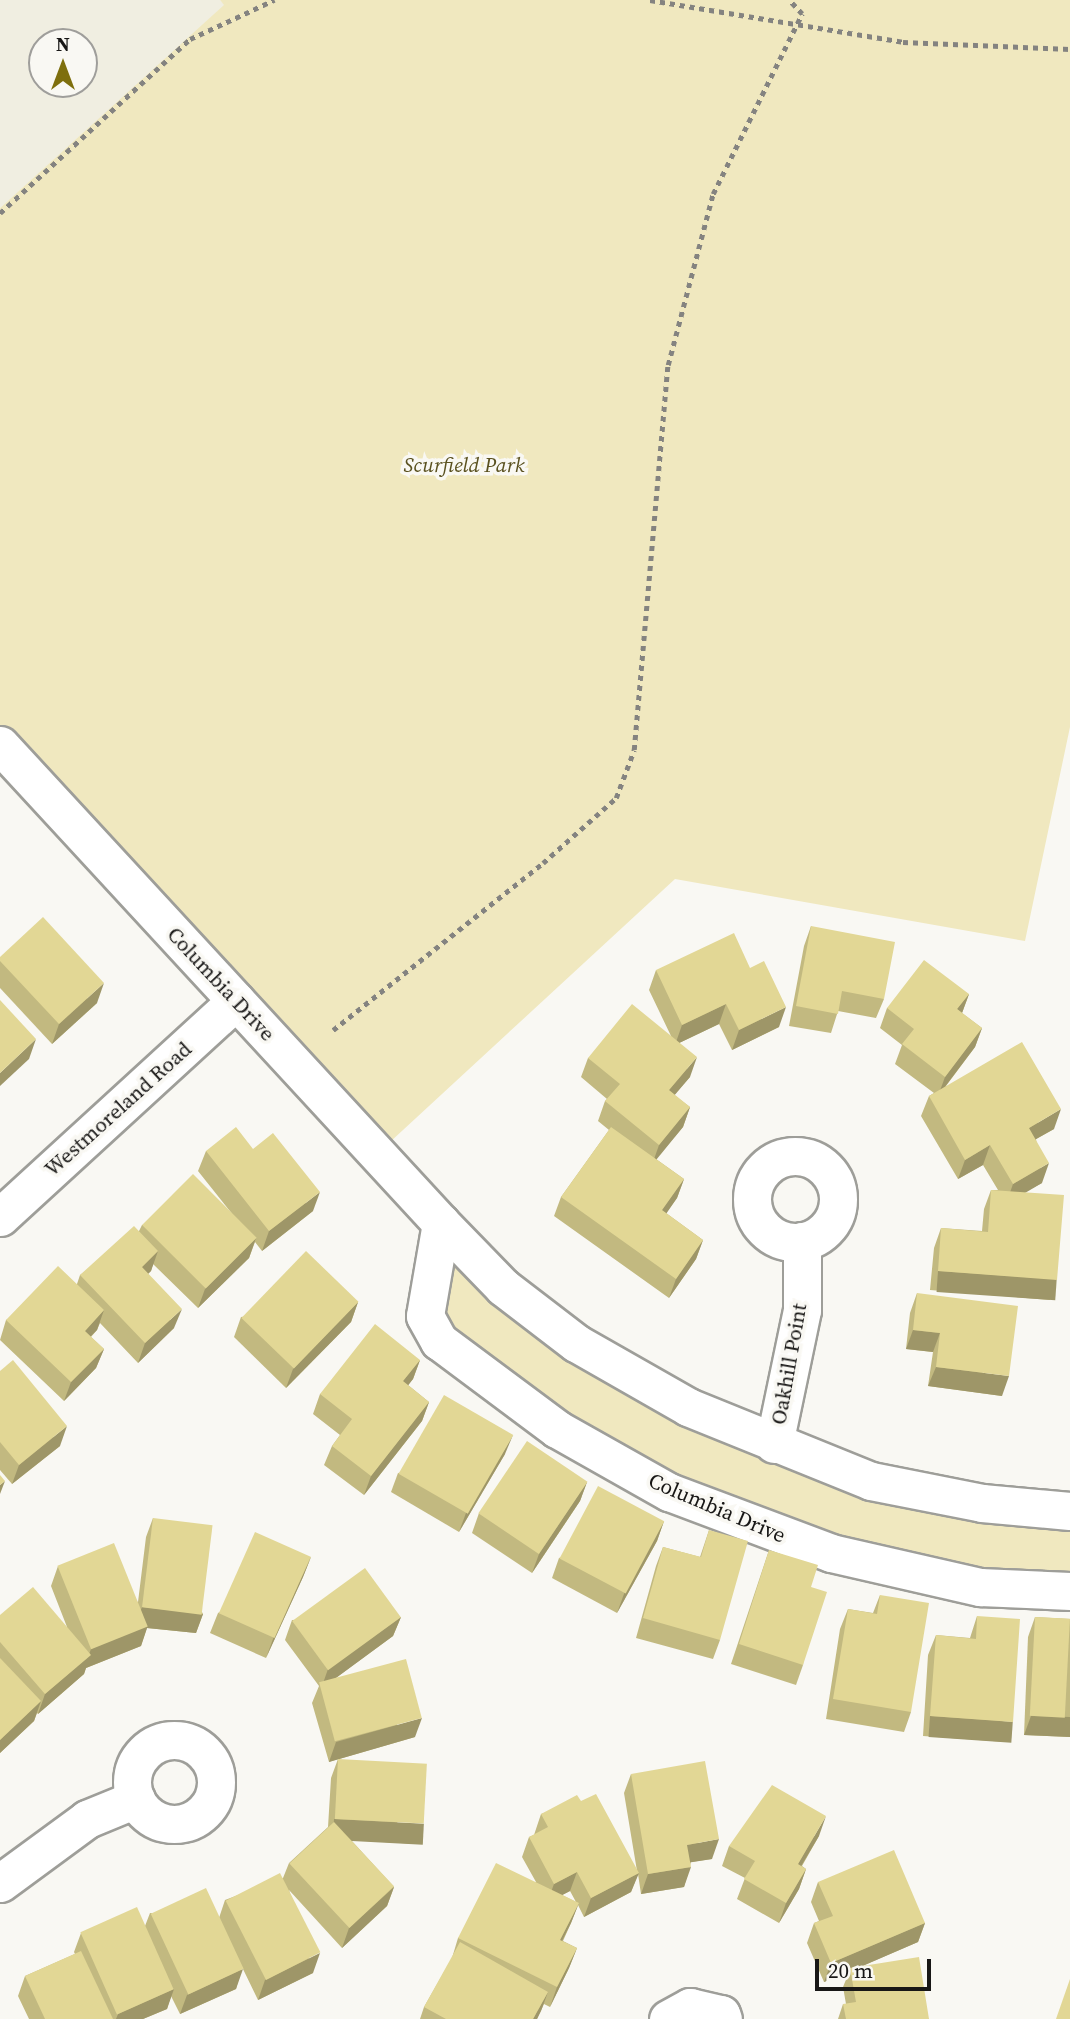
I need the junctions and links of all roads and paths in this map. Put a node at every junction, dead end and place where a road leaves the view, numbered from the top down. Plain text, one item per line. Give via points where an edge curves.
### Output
1 (274, 0) edge
2 (650, 0) edge
3 (789, 0) edge
4 (800, 22) junction
5 (1070, 49) edge
6 (0, 213) edge
7 (0, 745) edge
8 (236, 1001) junction
9 (333, 1030) dead end
10 (0, 1217) edge
11 (441, 1223) junction
12 (802, 1241) dead end
13 (774, 1444) junction
14 (1070, 1511) edge
15 (1070, 1591) edge
16 (136, 1798) dead end
17 (0, 1883) edge
18 (668, 2019) edge
19 (723, 2019) edge

1 - 6 path via 190,39
2 - 4 path
3 - 4 path via 802,14
4 - 5 path via 903,42
4 - 9 path via 713,194 668,365 634,750 616,798 543,863
7 - 8 street, Columbia Drive
8 - 10 street, Westmoreland Road
8 - 11 street, Columbia Drive
11 - 13 street, Columbia Drive via 503,1287 576,1343 688,1407
11 - 15 street, Columbia Drive via 425,1316 439,1342 557,1429 669,1492 831,1553 980,1587
12 - 13 street, Oakhill Point via 802,1310
13 - 14 street, Columbia Drive via 871,1481 982,1503
16 - 17 street via 86,1819
18 - 19 street via 690,2007 721,2014

